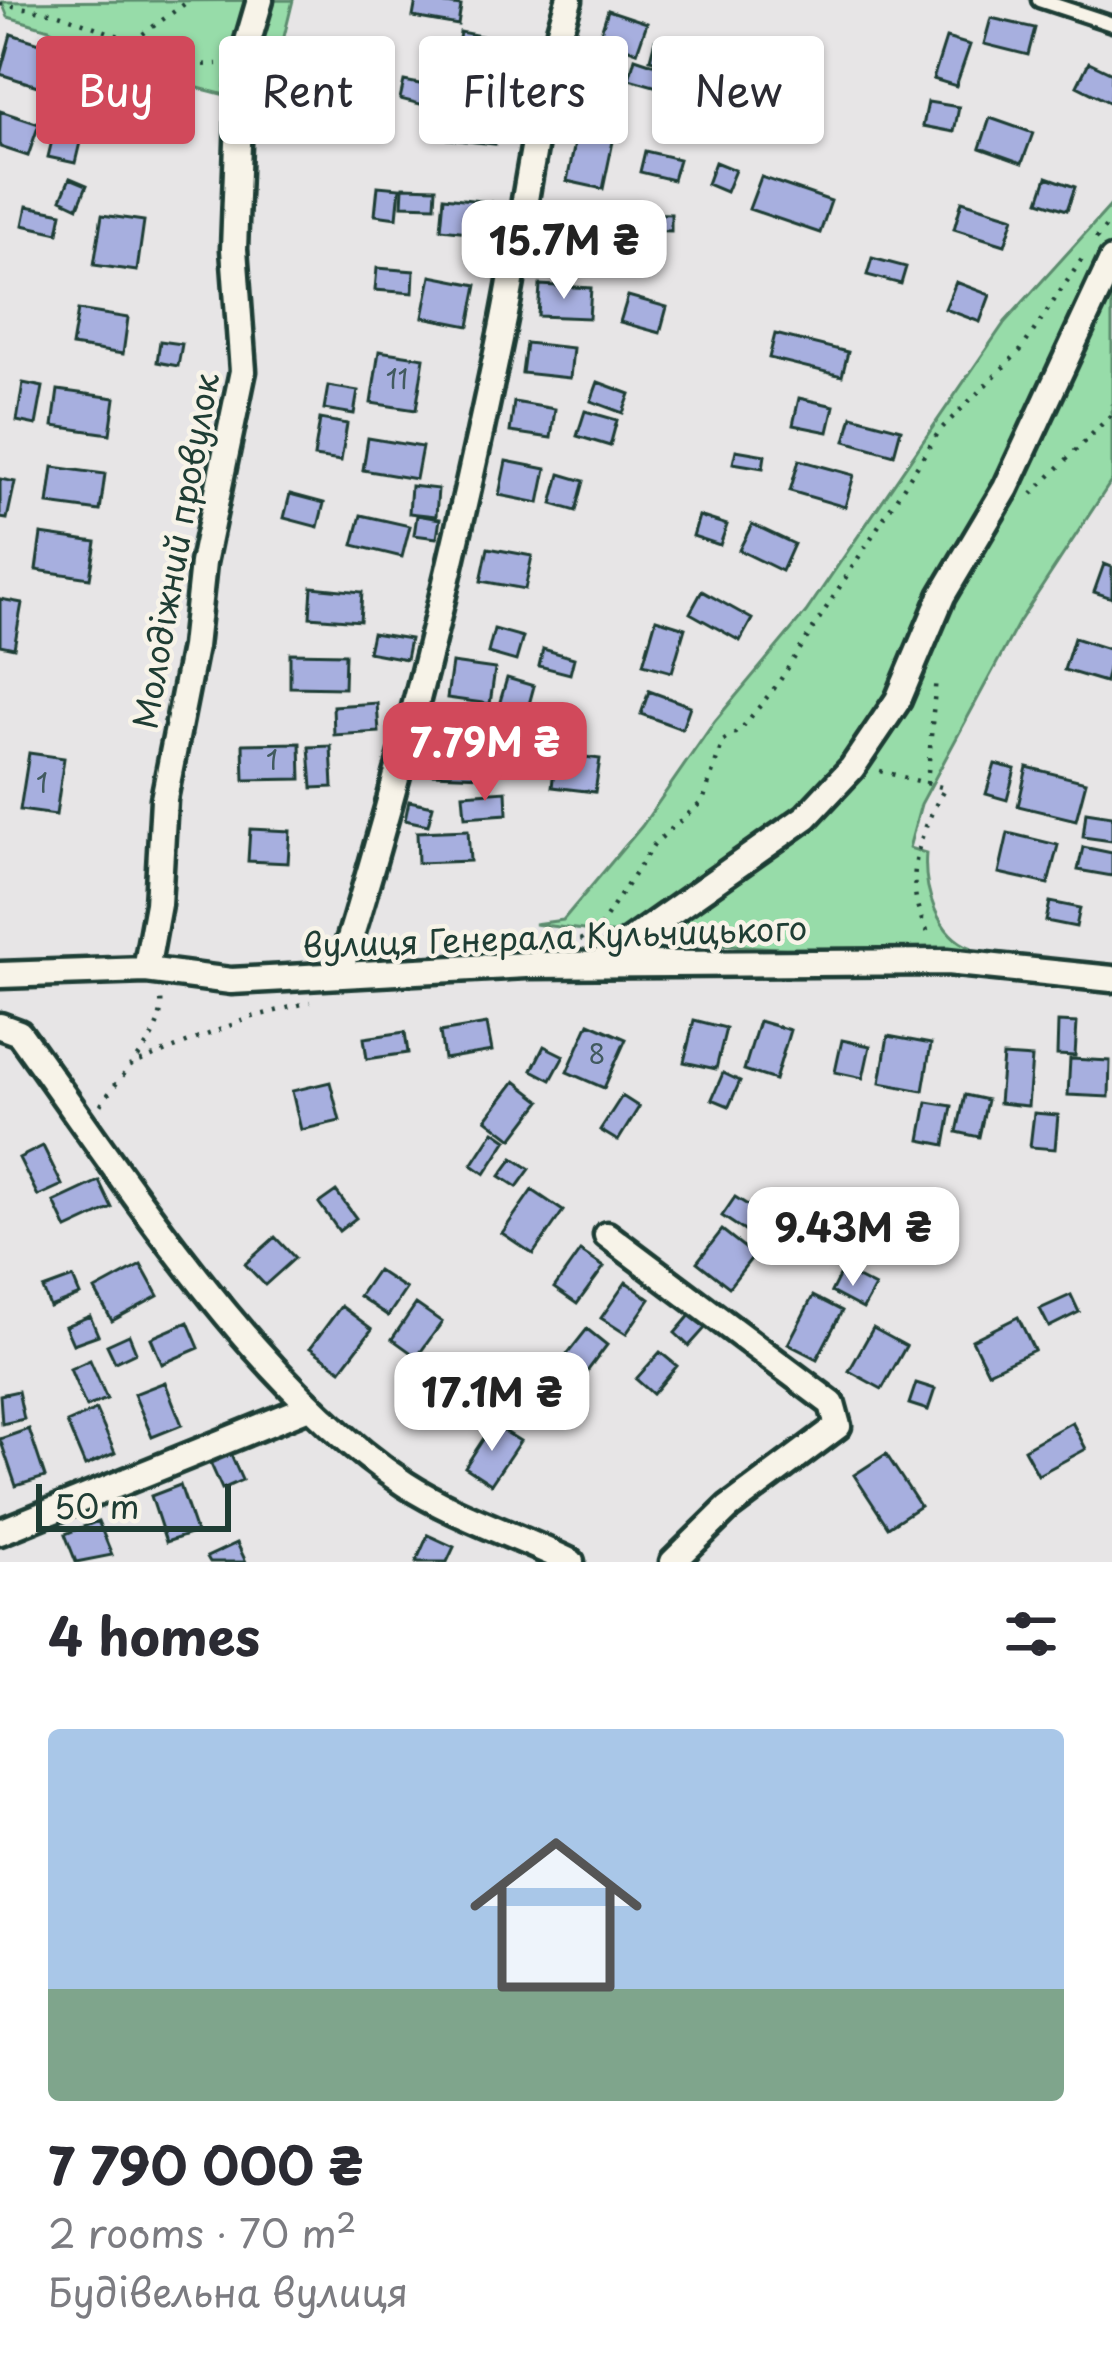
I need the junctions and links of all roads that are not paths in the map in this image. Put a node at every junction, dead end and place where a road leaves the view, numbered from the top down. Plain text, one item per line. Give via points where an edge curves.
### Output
1 (260, 0) edge
2 (569, 0) edge
3 (1039, 0) edge
4 (1112, 24) edge
5 (1112, 260) edge
6 (599, 963) junction
7 (146, 970) junction
8 (339, 974) junction
9 (0, 975) edge
10 (1112, 979) edge
11 (0, 1026) edge
12 (607, 1235) dead end
13 (309, 1407) junction
14 (0, 1532) edge
15 (571, 1562) edge
16 (673, 1562) edge

1 - 7 street, Молодіжний провулок via 241,65 234,249 243,370 164,799
2 - 8 street via 495,360 374,865
3 - 4 lane
5 - 6 street via 898,700 852,768 806,817
6 - 8 street, вулиця Генерала Кульчицького
6 - 10 street, вулиця Генерала Кульчицького via 947,962
7 - 8 street, вулиця Генерала Кульчицького via 231,981
7 - 9 street, вулиця Генерала Кульчицького
11 - 13 street via 19,1033 159,1228
12 - 16 street via 832,1404 838,1426 728,1508
13 - 14 street
13 - 15 street via 407,1485

